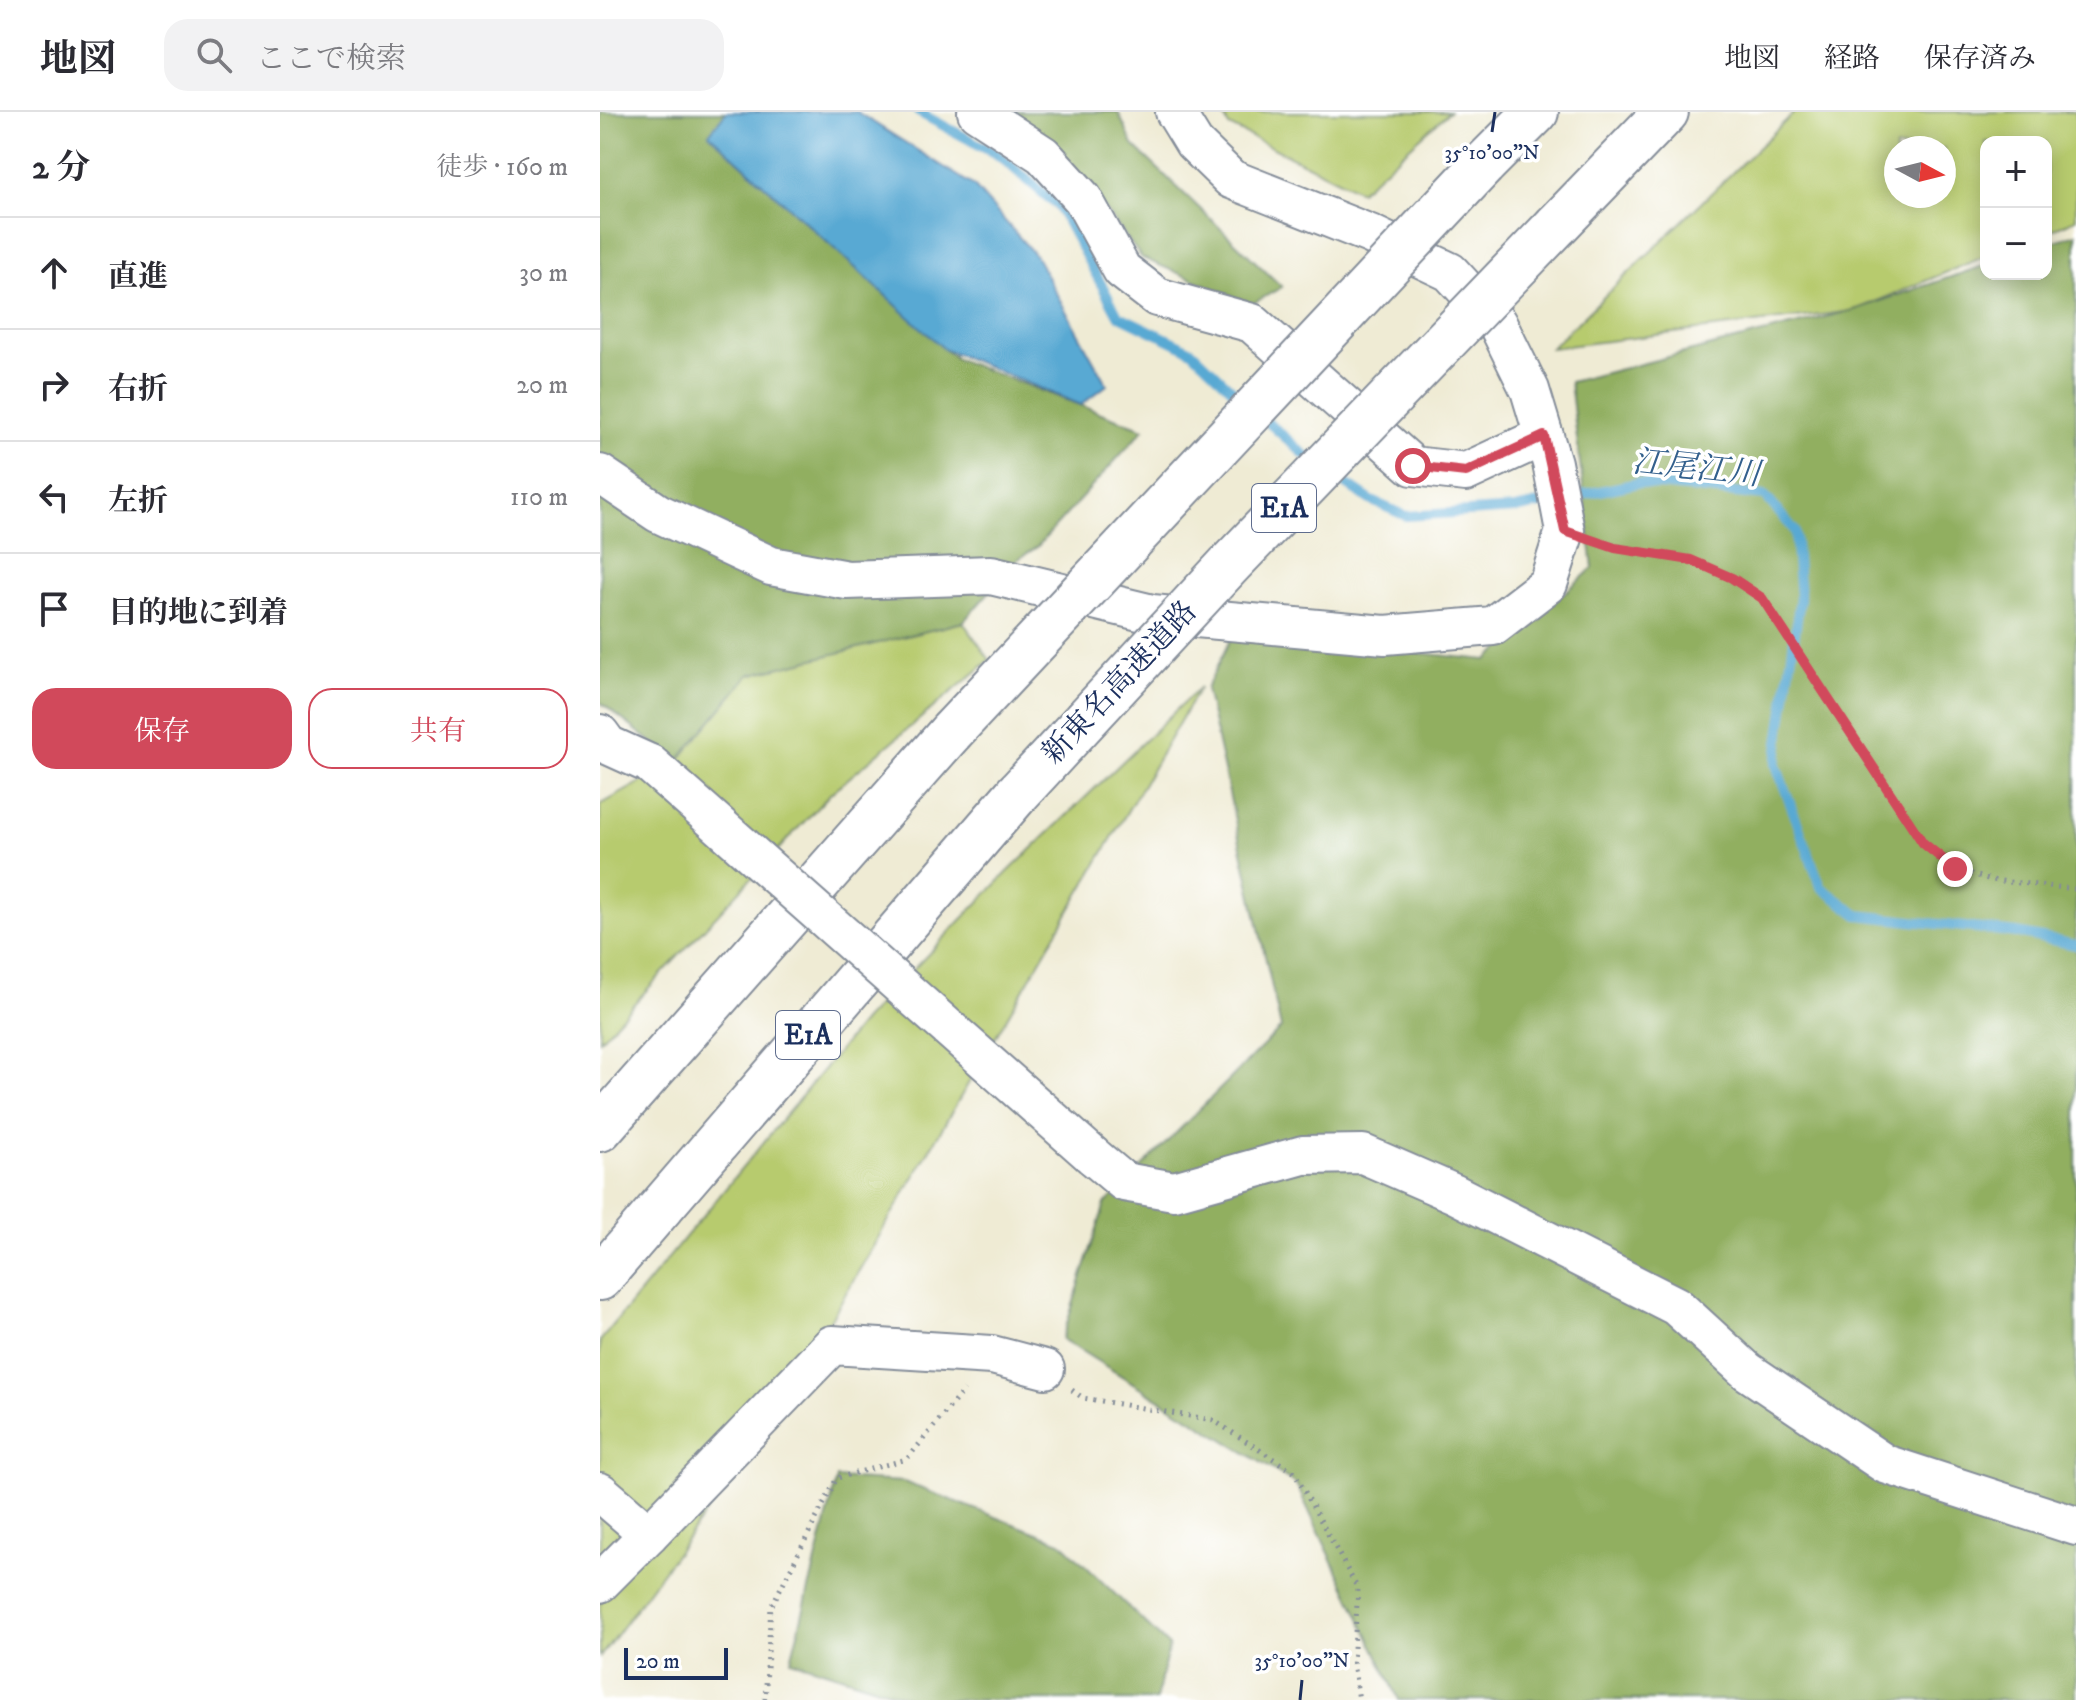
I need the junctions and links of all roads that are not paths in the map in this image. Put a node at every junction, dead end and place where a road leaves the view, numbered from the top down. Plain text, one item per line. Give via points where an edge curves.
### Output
1 (977, 112) edge
2 (1175, 112) edge
3 (1536, 112) edge
4 (1666, 112) edge
5 (1544, 436) junction
6 (600, 474) edge
7 (603, 746) edge
8 (600, 1129) edge
9 (600, 1278) edge
10 (1045, 1369) road end
11 (624, 1512) edge
12 (2076, 1526) edge
13 (600, 1583) edge

1 - 5 street via 1043,155 1083,199 1122,270 1157,297 1252,323 1413,466 1466,472
2 - 5 street via 1194,143 1231,179 1450,272 1497,323 1530,390
3 - 8 highway, bridge via 951,732
4 - 9 highway, 新東名高速道路 / E1A, bridge via 1228,566 1017,794
5 - 6 street via 1565,531 1548,584 1493,626 1385,635 1152,614 991,575 847,580 771,566 658,513
7 - 12 street, bridge via 650,764 1124,1182 1174,1191 1303,1155 1363,1154 1455,1194 1676,1306 1747,1371 1885,1464
10 - 11 street via 992,1355 832,1345
11 - 13 street

